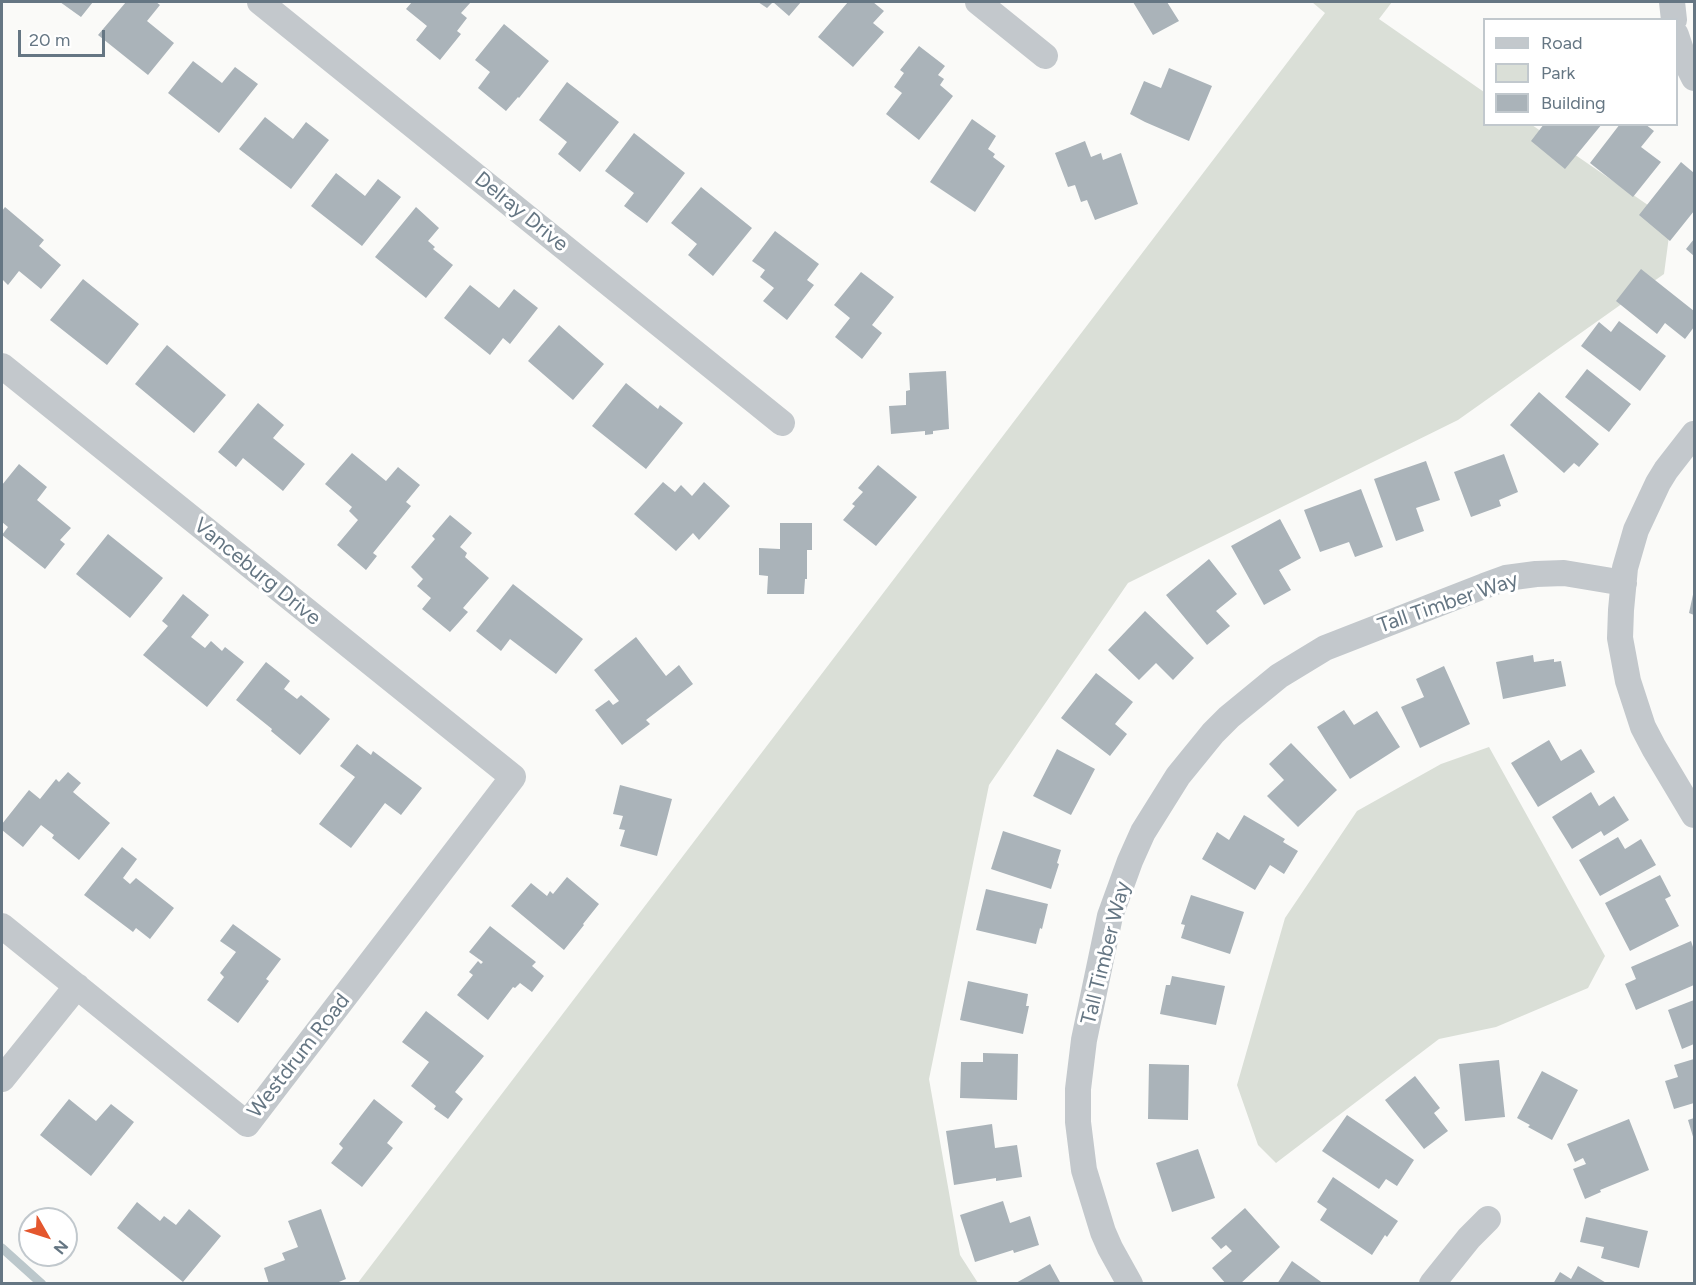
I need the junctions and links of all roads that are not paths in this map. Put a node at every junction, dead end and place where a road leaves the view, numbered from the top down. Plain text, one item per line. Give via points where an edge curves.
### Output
1 (260, 2) edge
2 (978, 2) edge
3 (1672, 2) edge
4 (1674, 18) edge
5 (1678, 38) edge
6 (1045, 56) dead end
7 (1695, 78) edge
8 (2, 366) edge
9 (782, 423) dead end
10 (1695, 434) edge
11 (1624, 583) junction
12 (513, 777) joint
13 (1695, 815) edge
14 (2, 926) edge
15 (77, 986) junction
16 (2, 1079) edge
17 (1488, 1219) dead end
18 (1130, 1284) edge
19 (1432, 1284) edge

1 - 9 street, Delray Drive
2 - 6 street
3 - 4 street
5 - 7 street
8 - 12 street, Vanceburg Drive
10 - 11 street via 1651,495 1631,543
11 - 13 street via 1620,638 1632,696 1649,740
11 - 18 street, Tall Timber Way via 1564,573 1506,578 1325,648 1279,676 1229,717 1178,776 1143,832 1110,916 1084,1040 1078,1089 1084,1170 1103,1232
12 - 15 street, Westdrum Road via 247,1124
14 - 15 street
15 - 16 street
17 - 19 street

